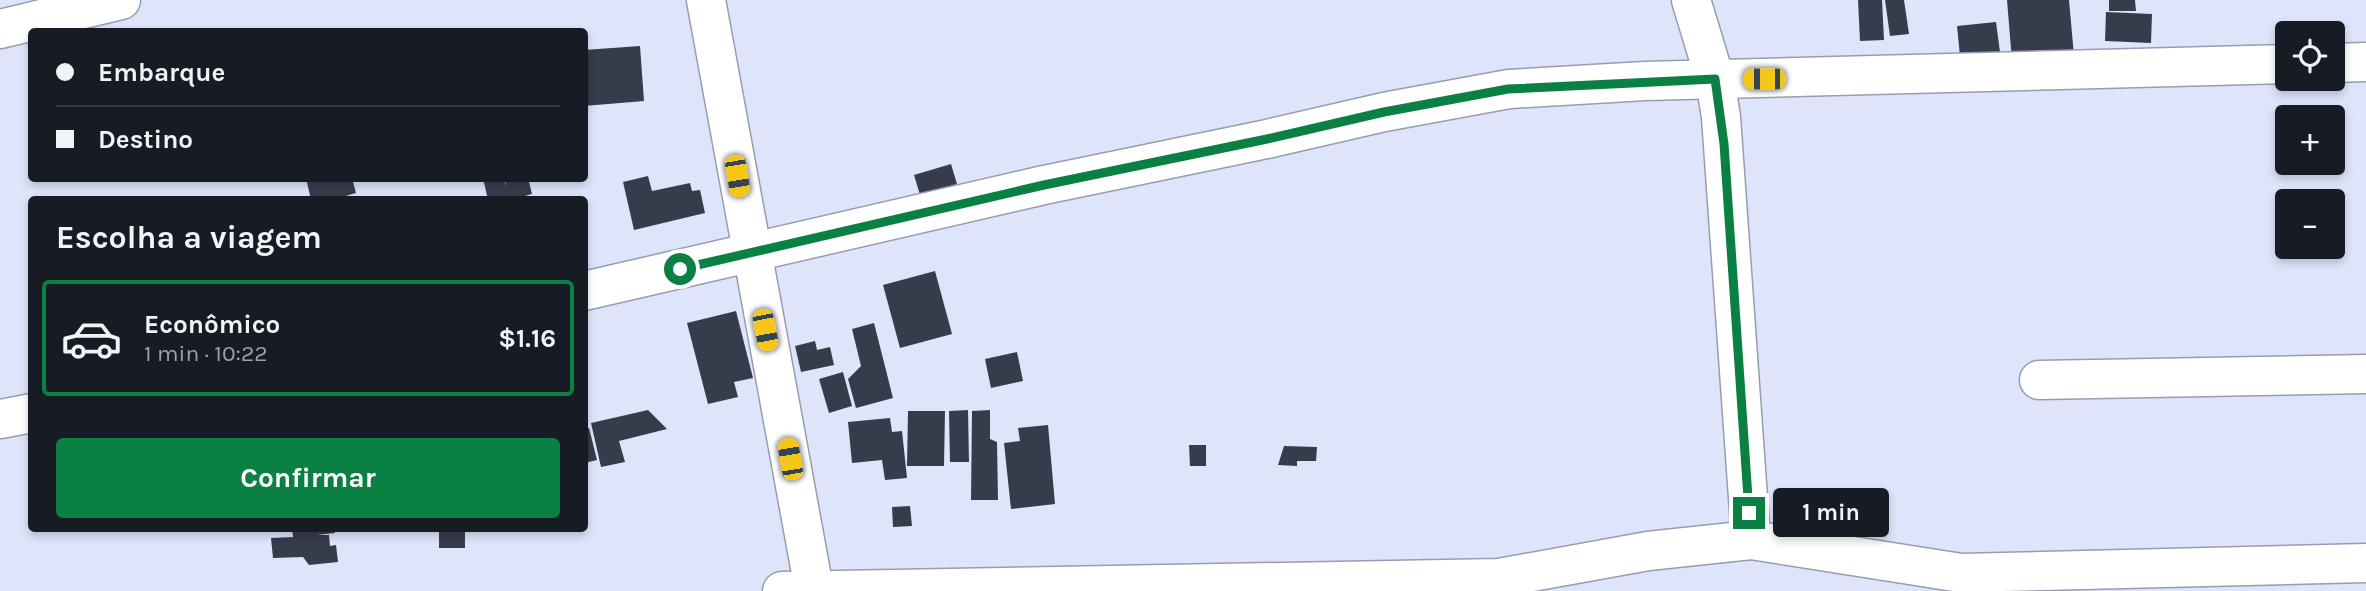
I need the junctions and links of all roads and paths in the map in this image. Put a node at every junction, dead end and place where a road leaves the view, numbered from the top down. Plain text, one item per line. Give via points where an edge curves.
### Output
1 (121, 0) edge
2 (706, 0) edge
3 (1691, 0) edge
4 (0, 29) edge
5 (2366, 62) edge
6 (2345, 63) edge
7 (2275, 64) edge
8 (1715, 79) junction
9 (751, 252) junction
10 (588, 290) edge
11 (2366, 374) edge
12 (2039, 380) dead end
13 (28, 414) edge
14 (0, 419) edge
15 (1751, 540) junction
16 (2366, 563) edge
17 (798, 590) edge

1 - 4 street
2 - 9 street
3 - 8 street
5 - 6 street
7 - 8 street
8 - 9 street via 1508,89 1044,185
8 - 15 street via 1724,144
9 - 10 street
9 - 17 street
11 - 12 street
13 - 14 street
15 - 16 street via 1962,573
15 - 17 street via 1648,551 1499,578

